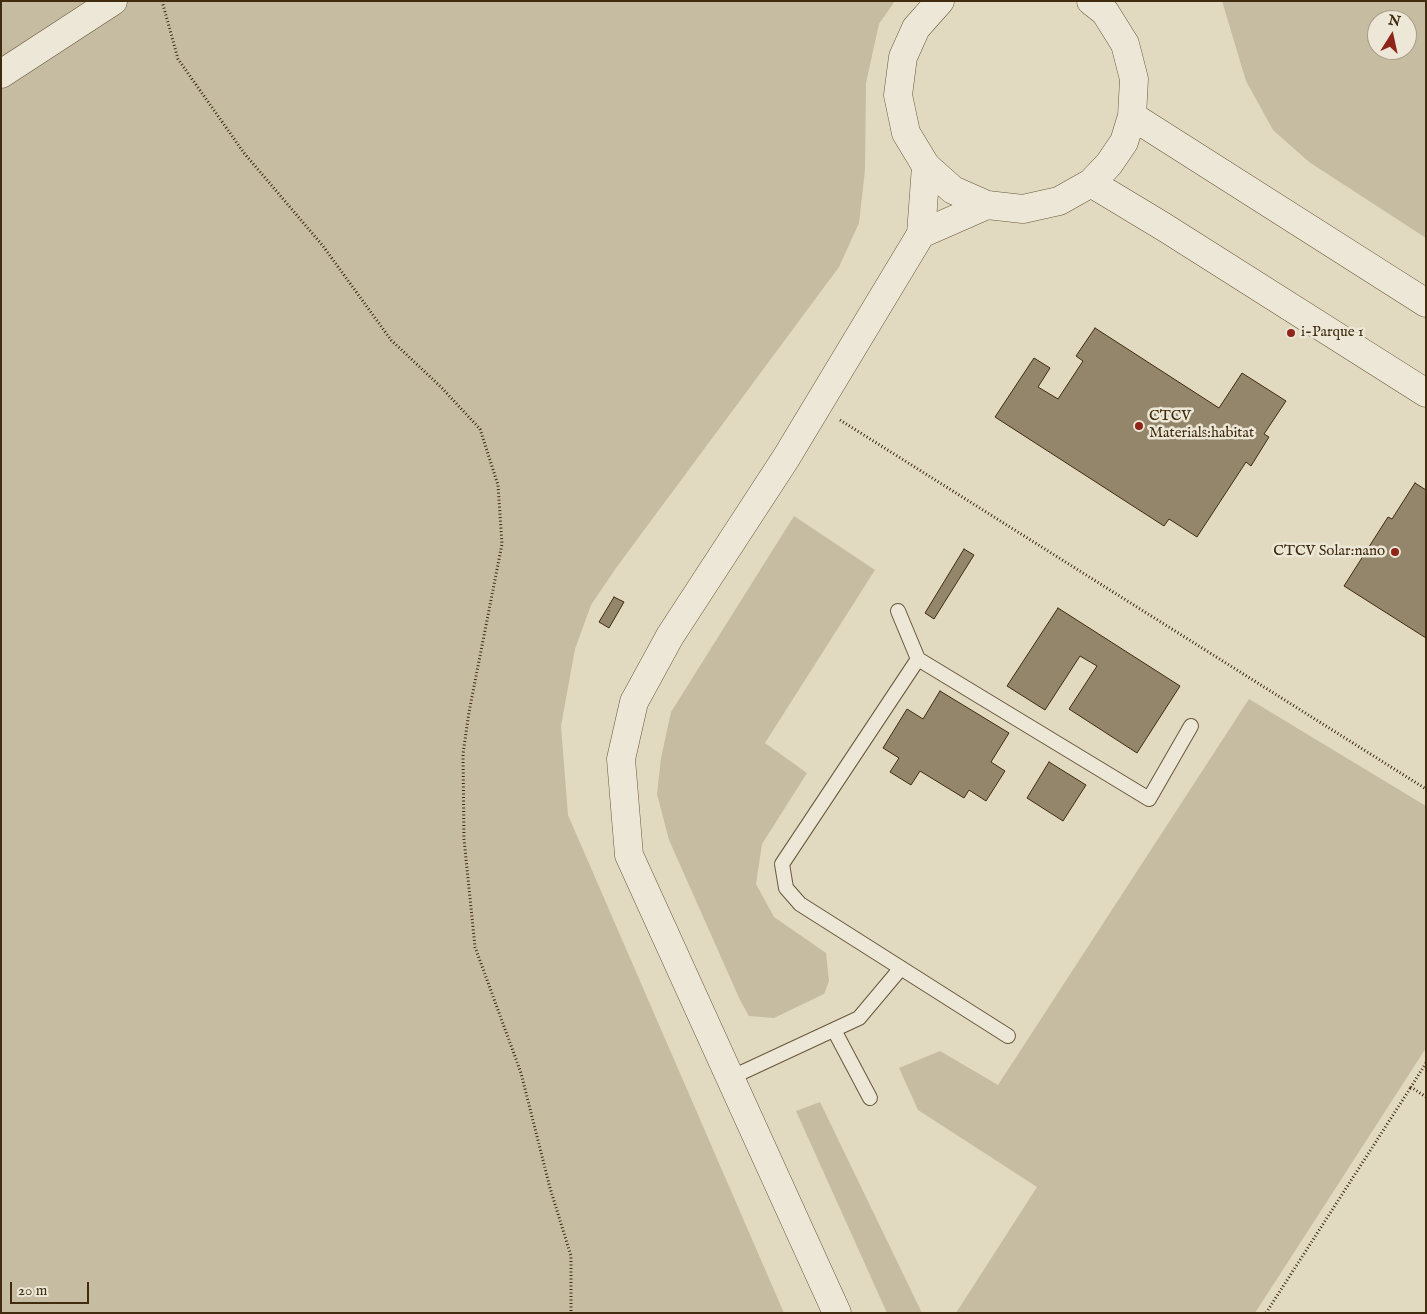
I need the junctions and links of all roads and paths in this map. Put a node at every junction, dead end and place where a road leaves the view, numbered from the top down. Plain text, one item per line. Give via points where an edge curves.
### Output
1 (113, 1) edge
2 (162, 1) edge
3 (940, 1) edge
4 (1091, 1) edge
5 (1, 74) edge
6 (1132, 116) junction
7 (926, 166) junction
8 (1091, 183) junction
9 (987, 205) junction
10 (921, 234) junction
11 (1426, 303) edge
12 (1426, 393) edge
13 (818, 406) junction
14 (898, 612) dead end
15 (918, 659) junction
16 (1191, 726) dead end
17 (1426, 789) edge
18 (901, 968) junction
19 (834, 1030) junction
20 (1008, 1036) dead end
21 (1426, 1063) edge
22 (730, 1078) junction
23 (1411, 1087) junction
24 (1426, 1097) edge
25 (870, 1098) dead end
26 (571, 1313) edge
27 (837, 1313) edge
28 (1266, 1313) edge

1 - 5 street
2 - 26 path via 178,59 244,153 323,246 391,340 442,387 480,429 498,485 502,544 463,754 464,839 475,948 521,1073 571,1256
3 - 7 street via 916,28 903,57 898,95 906,133
4 - 6 street via 1105,12 1125,44 1134,79
6 - 8 street via 1124,142 1110,164
6 - 11 street
7 - 9 street via 953,190
7 - 10 street
8 - 9 street via 1059,201 1023,209
8 - 12 street
9 - 10 street
10 - 13 street
13 - 17 path
13 - 22 street via 666,644 634,702 621,759 629,855
14 - 15 lane
15 - 16 lane via 1149,800
15 - 18 lane via 782,864 786,888 800,904
18 - 19 lane via 859,1018
18 - 20 lane
19 - 22 lane
19 - 25 lane
21 - 23 path
22 - 27 street
23 - 24 path
23 - 28 path

